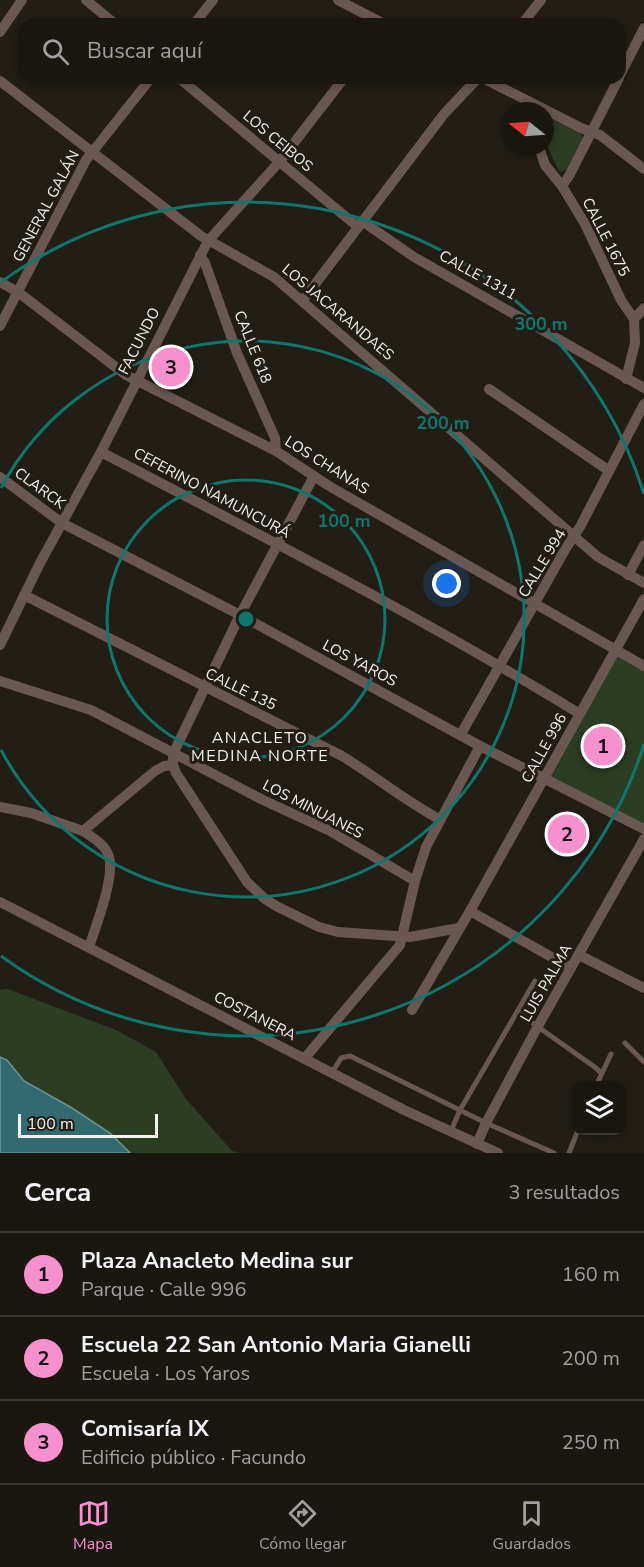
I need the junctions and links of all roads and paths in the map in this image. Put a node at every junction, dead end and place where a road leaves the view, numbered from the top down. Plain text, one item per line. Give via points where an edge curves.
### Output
1 (22, 0) edge
2 (86, 0) edge
3 (213, 0) edge
4 (542, 0) edge
5 (346, 2) edge
6 (108, 18) edge
7 (199, 18) edge
8 (373, 18) edge
9 (527, 18) edge
10 (644, 28) edge
11 (0, 32) edge
12 (626, 63) edge
13 (3, 83) edge
14 (146, 84) edge
15 (186, 84) edge
16 (339, 84) edge
17 (472, 84) edge
18 (494, 84) edge
19 (615, 84) edge
20 (0, 97) edge
21 (525, 102) edge
22 (554, 116) edge
23 (592, 131) junction
24 (93, 152) junction
25 (542, 156) edge
26 (280, 161) junction
27 (644, 168) edge
28 (562, 186) junction
29 (360, 224) junction
30 (208, 241) junction
31 (200, 255) junction
32 (0, 282) edge
33 (18, 292) junction
34 (303, 300) junction
35 (644, 308) edge
36 (634, 319) junction
37 (0, 326) edge
38 (626, 379) junction
39 (136, 380) junction
40 (644, 388) edge
41 (489, 389) dead end
42 (644, 404) edge
43 (276, 451) junction
44 (101, 452) junction
45 (608, 470) junction
46 (314, 476) junction
47 (0, 477) edge
48 (62, 523) junction
49 (575, 536) junction
50 (277, 544) junction
51 (644, 545) edge
52 (628, 575) junction
53 (644, 583) edge
54 (24, 595) junction
55 (644, 599) edge
56 (534, 604) junction
57 (240, 615) junction
58 (0, 645) edge
59 (616, 650) junction
60 (499, 665) junction
61 (644, 666) edge
62 (0, 681) edge
63 (206, 688) junction
64 (580, 714) junction
65 (460, 734) junction
66 (480, 746) junction
67 (173, 759) junction
68 (544, 779) junction
69 (0, 807) edge
70 (440, 819) junction
71 (644, 829) edge
72 (83, 831) junction
73 (644, 839) edge
74 (415, 881) junction
75 (0, 902) edge
76 (470, 911) junction
77 (459, 928) junction
78 (403, 937) junction
79 (90, 947) junction
80 (579, 955) junction
81 (571, 968) junction
82 (535, 981) dead end
83 (644, 988) edge
84 (412, 1010) dead end
85 (517, 1012) junction
86 (538, 1026) junction
87 (625, 1043) dead end
88 (611, 1054) dead end
89 (304, 1059) junction
90 (644, 1062) edge
91 (332, 1073) junction
92 (601, 1074) junction
93 (598, 1081) edge
94 (460, 1110) junction
95 (486, 1123) junction
96 (451, 1132) junction
97 (576, 1135) edge
98 (477, 1144) junction
99 (498, 1153) edge
100 (554, 1153) edge
101 (569, 1153) edge

1 - 11 street
2 - 6 street
3 - 7 street
4 - 9 street
5 - 8 street
10 - 12 street
13 - 20 street
13 - 24 street, LOS JACARANDAES
14 - 24 street, GENERAL GALÁN
15 - 26 street, LOS CEIBOS
16 - 26 street, FACUNDO
17 - 29 street via 444,114
18 - 21 street
19 - 23 street
22 - 23 street
23 - 27 street
23 - 28 street
24 - 30 street, LOS JACARANDAES
24 - 33 street, GENERAL GALÁN
25 - 28 street, CALLE 1675
26 - 29 street, LOS CEIBOS
26 - 30 street, FACUNDO
28 - 36 street, CALLE 1675
29 - 34 street
29 - 38 street, CALLE 1311
30 - 31 street, FACUNDO
30 - 34 street, LOS JACARANDAES via 266,271
31 - 39 street, FACUNDO
31 - 43 street, CALLE 618 via 275,438
32 - 33 street, LOS CHANAS
33 - 37 street, GENERAL GALÁN
33 - 39 street, LOS CHANAS
34 - 49 street, LOS JACARANDAES
35 - 36 street
36 - 38 street via 635,343
38 - 40 street, CALLE 1311
39 - 43 street, LOS CHANAS
39 - 44 street, FACUNDO
41 - 45 street
42 - 45 street, CALLE 994
43 - 46 street, LOS CHANAS
44 - 48 street, FACUNDO
44 - 50 street, CEFERINO NAMUNCURÁ
45 - 49 street, CALLE 994
46 - 50 street
46 - 56 street, LOS CHANAS
47 - 48 street, CLARCK
48 - 54 street, FACUNDO
48 - 57 street, LOS YAROS
49 - 52 street, LOS JACARANDAES via 598,557
49 - 56 street, CALLE 994
50 - 57 street
50 - 60 street, CEFERINO NAMUNCURÁ
51 - 52 street
52 - 53 street, LOS JACARANDAES
54 - 58 street, FACUNDO
54 - 63 street, CALLE 135
55 - 59 street, CALLE 996
56 - 59 street, LOS CHANAS
56 - 60 street, CALLE 994
57 - 63 street
57 - 65 street, LOS YAROS
59 - 61 street, LOS CHANAS
59 - 64 street, CALLE 996
60 - 64 street, CEFERINO NAMUNCURÁ
60 - 65 street, CALLE 994
62 - 67 street, LOS MINUANES via 82,706
63 - 67 street
63 - 70 street, CALLE 135 via 342,756
64 - 68 street, CALLE 996
65 - 66 street, LOS YAROS
66 - 68 street, LOS YAROS
66 - 70 street
67 - 72 street
67 - 74 street, LOS MINUANES via 330,831
67 - 78 street via 176,773 223,846 265,899 327,930
68 - 71 street, LOS YAROS
68 - 76 street, CALLE 996
69 - 72 street
70 - 74 street
72 - 79 street via 102,845 110,864
73 - 80 street, LUIS PALMA
74 - 78 street
75 - 79 street, COSTANERA
76 - 77 street, CALLE 996
76 - 81 street
77 - 78 street
77 - 84 street, CALLE 996
78 - 89 street via 391,957
79 - 89 street, COSTANERA
80 - 81 street, LUIS PALMA
80 - 83 street
81 - 86 street, LUIS PALMA
82 - 85 lane
85 - 86 lane
85 - 94 lane
86 - 92 lane
86 - 95 street, LUIS PALMA
87 - 90 lane
88 - 92 lane
89 - 91 street, COSTANERA
91 - 94 lane via 341,1058 351,1056
91 - 96 street, COSTANERA
92 - 93 lane
94 - 95 lane
94 - 96 lane
95 - 98 street, LUIS PALMA
95 - 100 lane
96 - 98 street, COSTANERA
97 - 101 lane
98 - 99 street, COSTANERA

